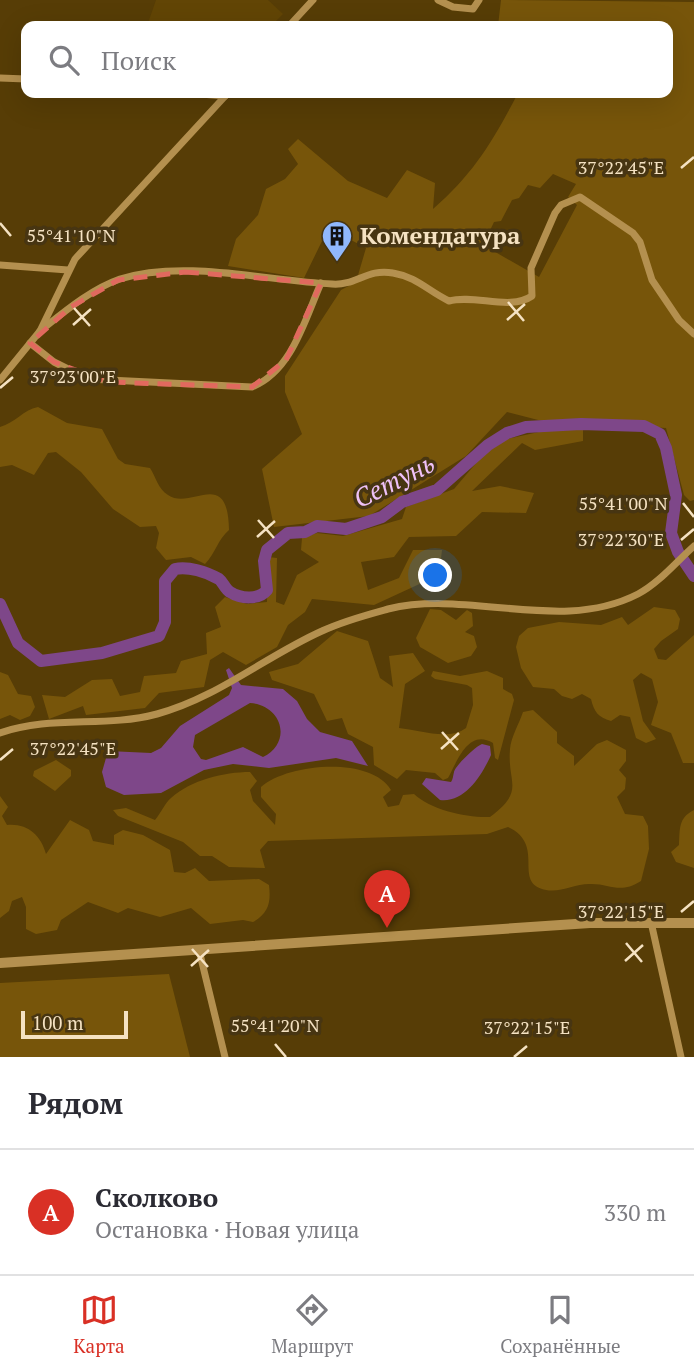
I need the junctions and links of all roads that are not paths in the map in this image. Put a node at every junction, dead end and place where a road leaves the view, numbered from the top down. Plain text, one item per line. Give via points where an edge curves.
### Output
1 (313, 0) edge
2 (438, 0) edge
3 (479, 0) edge
4 (294, 21) edge
5 (0, 78) edge
6 (21, 79) edge
7 (223, 98) edge
8 (0, 265) edge
9 (68, 270) junction
10 (321, 283) junction
11 (40, 331) junction
12 (694, 334) edge
13 (30, 343) junction
14 (0, 380) edge
15 (694, 545) edge
16 (0, 733) edge
17 (651, 922) junction
18 (694, 923) edge
19 (199, 950) junction
20 (0, 963) edge
21 (225, 1057) edge
22 (681, 1057) edge

1 - 4 street
2 - 3 street via 466,10
5 - 6 street
7 - 9 street via 109,219
8 - 9 street
9 - 11 street
10 - 11 street via 185,272 140,274 100,289
10 - 12 street via 345,283 376,270 415,277 449,301 469,297 523,302 532,296 531,268 555,213 561,205 580,197 633,233 652,280
10 - 13 street via 286,360 270,378 252,387 88,379
11 - 13 street
13 - 14 street
15 - 16 street via 641,593 586,611 465,603 389,609 323,630 224,686 157,714 130,720 26,726
17 - 18 street
17 - 19 street
17 - 22 street
19 - 20 street
19 - 21 street

